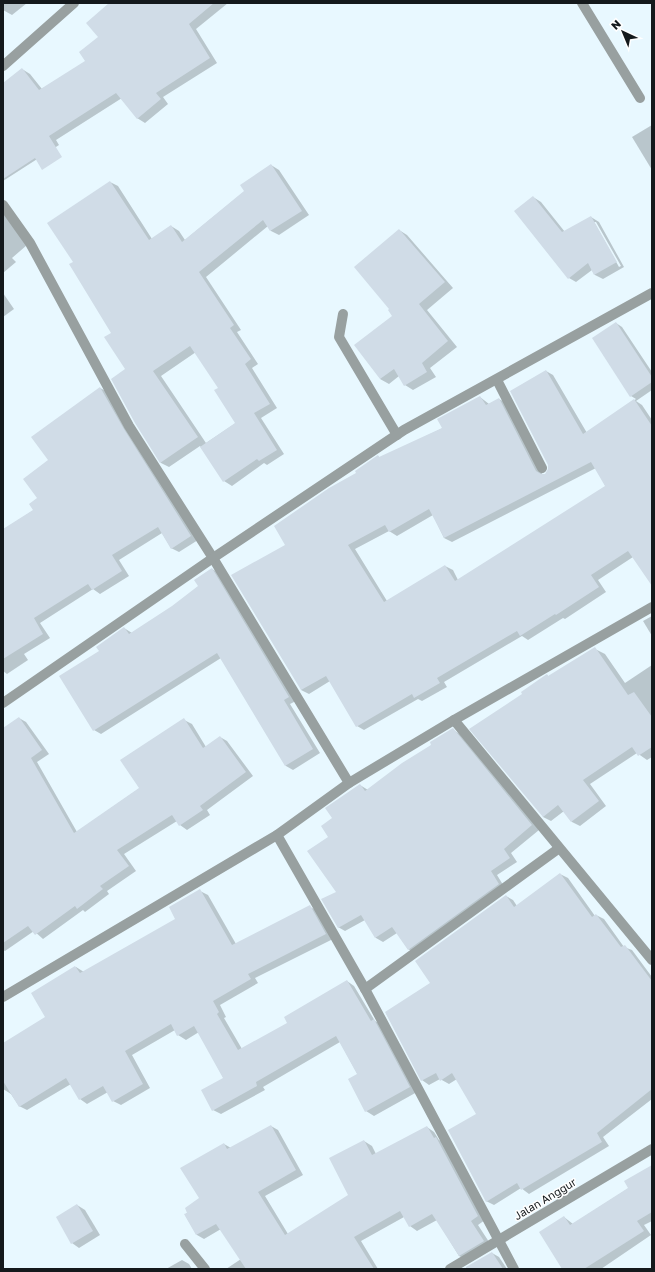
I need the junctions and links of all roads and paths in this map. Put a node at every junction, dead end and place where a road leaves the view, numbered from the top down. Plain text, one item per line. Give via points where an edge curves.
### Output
1 (74, 3) edge
2 (582, 3) edge
3 (3, 66) edge
4 (640, 98) dead end
5 (3, 206) edge
6 (652, 293) edge
7 (343, 314) dead end
8 (497, 380) junction
9 (397, 435) junction
10 (542, 468) dead end
11 (213, 558) junction
12 (652, 607) edge
13 (3, 703) edge
14 (454, 720) junction
15 (349, 783) junction
16 (277, 835) junction
17 (558, 849) junction
18 (652, 960) edge
19 (365, 989) junction
20 (3, 997) edge
21 (652, 1149) edge
22 (498, 1241) junction
23 (185, 1244) dead end
24 (205, 1269) edge
25 (450, 1269) edge
26 (514, 1269) edge

1 - 3 street
2 - 4 street
5 - 11 street via 30,243 130,426
6 - 8 street
7 - 9 street via 339,337
8 - 9 street
8 - 10 street
9 - 11 street
11 - 13 street
11 - 15 street
12 - 14 street
14 - 15 street
14 - 17 street
15 - 16 street
16 - 19 street
16 - 20 street
17 - 18 street
17 - 19 street
19 - 22 street
21 - 22 street, Jalan Anggur
22 - 25 street, Jalan Anggur
22 - 26 street
23 - 24 street

